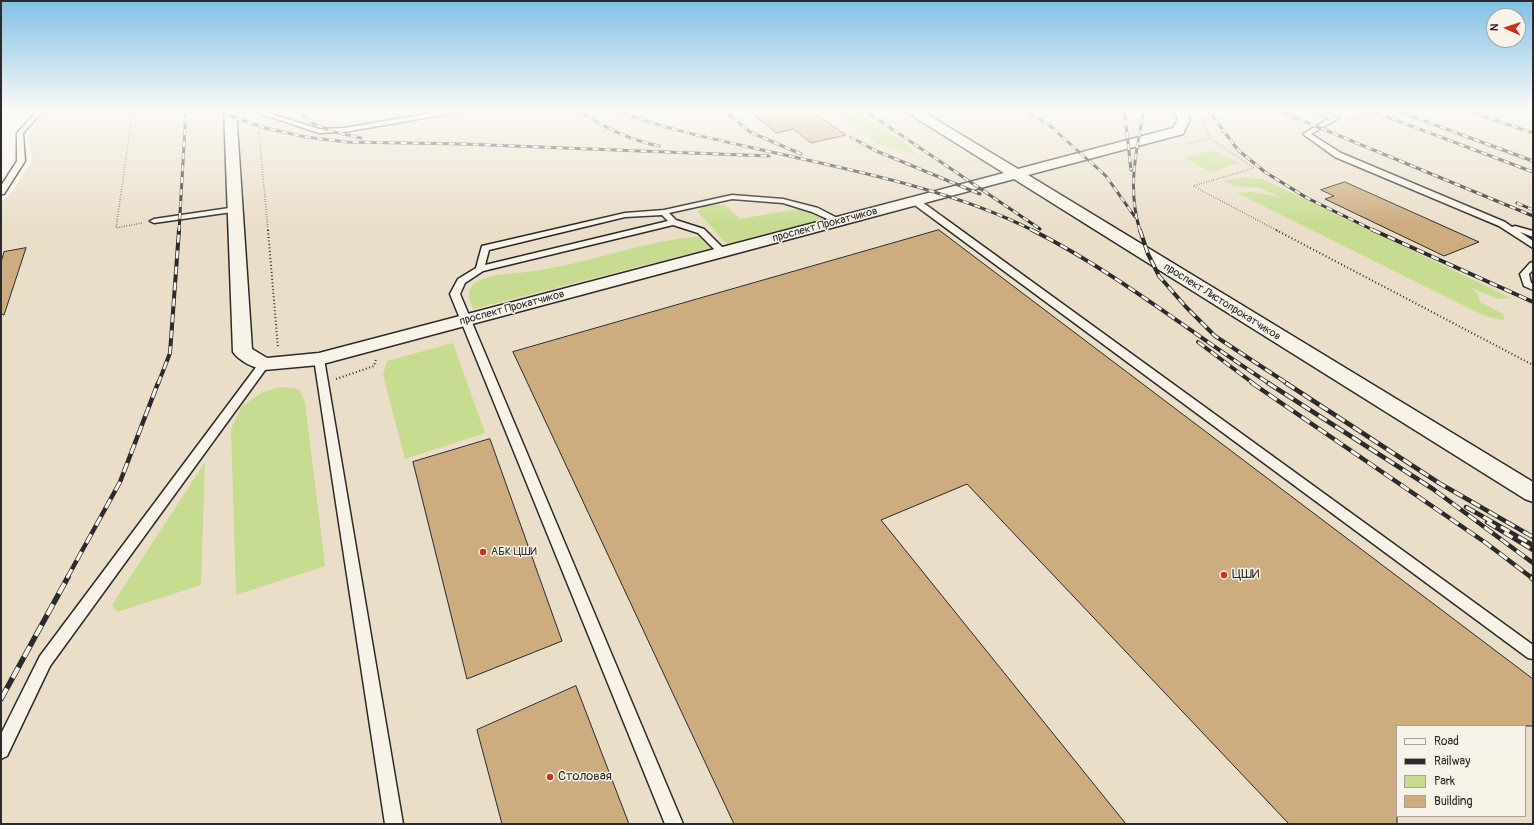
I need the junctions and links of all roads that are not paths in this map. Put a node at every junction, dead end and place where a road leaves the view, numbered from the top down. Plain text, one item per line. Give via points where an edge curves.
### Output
1 (21, 148) edge
2 (232, 148) edge
3 (974, 148) edge
4 (1109, 148) edge
5 (1328, 148) edge
6 (1015, 174) junction
7 (1, 192) edge
8 (915, 201) junction
9 (236, 209) junction
10 (664, 212) junction
11 (154, 221) dead end
12 (839, 221) junction
13 (673, 222) junction
14 (1502, 224) junction
15 (1533, 234) edge
16 (1533, 245) edge
17 (722, 252) junction
18 (1533, 265) edge
19 (480, 269) junction
20 (1533, 287) edge
21 (465, 321) junction
22 (318, 360) junction
23 (271, 363) junction
24 (1533, 493) edge
25 (1533, 653) edge
26 (1, 751) edge
27 (394, 824) edge
28 (674, 824) edge

1 - 7 lane via 21,161
2 - 9 street
3 - 6 street, проспект Листопрокатчиков
4 - 6 street, проспект Прокатчиков
5 - 14 lane via 1338,155
6 - 8 street, проспект Прокатчиков
6 - 24 street, проспект Листопрокатчиков
8 - 12 street, проспект Прокатчиков
8 - 25 lane
9 - 11 lane
9 - 23 street via 244,352
10 - 12 lane via 732,197 784,201 815,210
10 - 13 lane
10 - 19 lane via 625,215 485,248
12 - 17 street, проспект Прокатчиков
13 - 17 lane via 701,231
13 - 19 lane
14 - 15 lane
14 - 16 lane
17 - 21 street, проспект Прокатчиков
18 - 20 lane via 1524,274 1527,284
19 - 21 lane via 461,281 455,294
21 - 22 street, проспект Прокатчиков
21 - 28 lane
22 - 23 street, проспект Прокатчиков
22 - 27 lane
23 - 26 lane via 45,661

